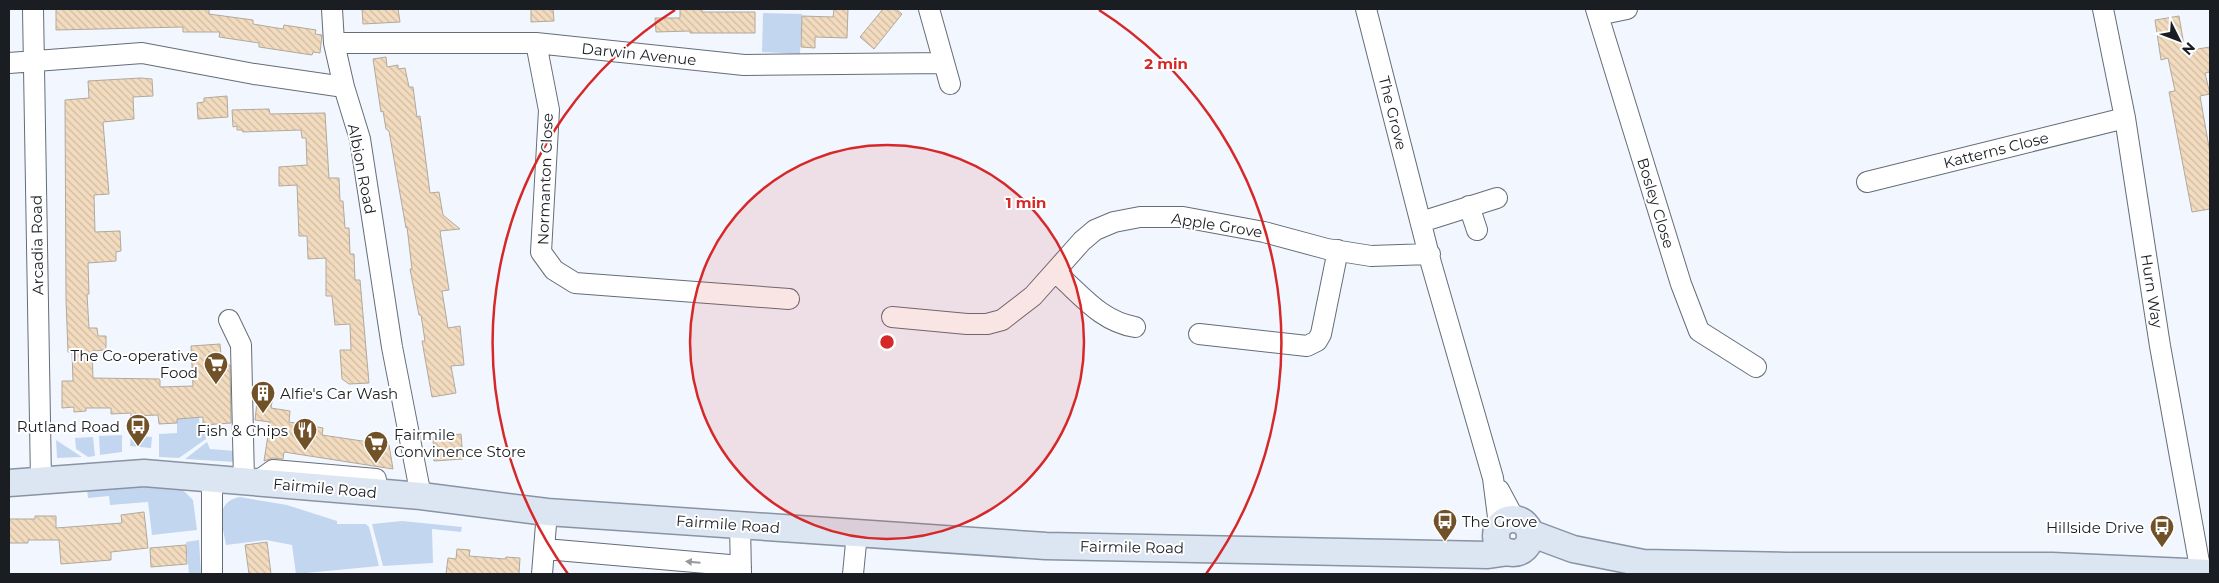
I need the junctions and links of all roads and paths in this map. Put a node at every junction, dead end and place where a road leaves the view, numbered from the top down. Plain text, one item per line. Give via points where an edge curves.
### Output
1 (34, 9) edge
2 (332, 9) edge
3 (929, 9) edge
4 (1366, 9) edge
5 (1627, 9) edge
6 (2104, 9) edge
7 (1597, 12) edge
8 (334, 43) junction
9 (536, 43) junction
10 (34, 61) junction
11 (9, 63) edge
12 (944, 63) junction
13 (950, 84) dead end
14 (344, 87) junction
15 (2125, 118) junction
16 (1868, 182) dead end
17 (1497, 198) dead end
18 (1469, 206) junction
19 (1421, 222) junction
20 (1477, 230) dead end
21 (1338, 250) junction
22 (1430, 254) junction
23 (1055, 272) junction
24 (779, 293) dead end
25 (892, 316) dead end
26 (229, 320) dead end
27 (1135, 327) dead end
28 (1199, 334) dead end
29 (1756, 367) dead end
30 (212, 477) junction
31 (41, 480) junction
32 (251, 481) junction
33 (9, 483) edge
34 (420, 490) junction
35 (547, 512) junction
36 (740, 525) junction
37 (857, 533) junction
38 (1512, 536) junction
39 (545, 549) junction
40 (741, 570) edge
41 (1787, 570) edge
42 (2052, 570) edge
43 (2206, 573) edge
44 (212, 574) edge
45 (542, 574) edge
46 (853, 574) edge

1 - 10 street, Arcadia Road
2 - 8 street, Albion Road
3 - 12 street
4 - 19 street, The Grove
5 - 7 street
6 - 15 street, Hurn Way
7 - 29 street, Bosley Close via 1681,284 1699,331
8 - 9 street, Darwin Avenue
8 - 14 street, Albion Road
9 - 12 street, Darwin Avenue via 744,65
9 - 24 street, Normanton Close via 549,110 541,252 554,270 575,282
10 - 11 street
10 - 14 street via 142,53
10 - 31 street, Arcadia Road
12 - 13 street
14 - 34 street, Albion Road via 360,139 392,348
15 - 16 street, Katterns Close
15 - 43 street, Hurn Way via 2160,346
17 - 18 street
18 - 19 street
18 - 20 street
19 - 22 street, The Grove
21 - 22 street, Apple Grove via 1371,256
21 - 23 street, Apple Grove via 1183,217 1140,217 1095,230
21 - 28 street via 1321,334 1317,340 1307,346
22 - 38 street, The Grove
23 - 25 street, Apple Grove via 1033,296 1002,320 967,324
23 - 27 street via 1101,314 1119,324
26 - 32 street via 241,345
30 - 31 main road, Fairmile Road via 144,472
30 - 32 main road, Fairmile Road
30 - 44 street
31 - 33 main road, Fairmile Road
32 - 34 main road, Fairmile Road
34 - 35 main road, Fairmile Road
35 - 36 main road, Fairmile Road
35 - 39 street
36 - 37 main road, Fairmile Road
36 - 40 street
37 - 38 main road, Fairmile Road via 1046,546 1488,555
37 - 46 street
38 - 41 main road via 1643,562
40 -> 39 street
39 - 45 street
41 - 42 main road
42 - 43 main road

